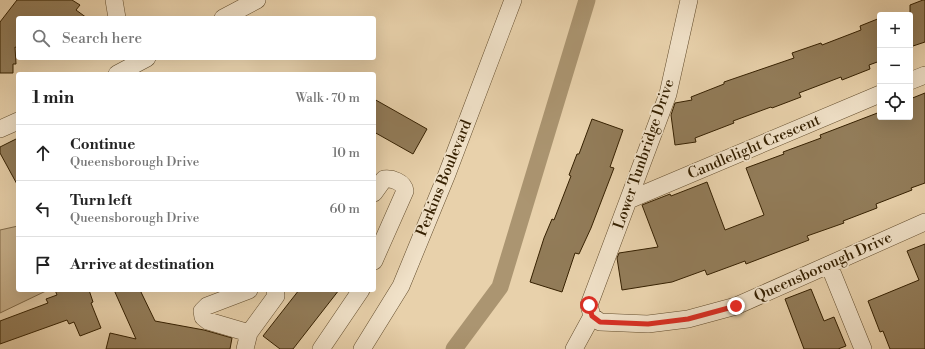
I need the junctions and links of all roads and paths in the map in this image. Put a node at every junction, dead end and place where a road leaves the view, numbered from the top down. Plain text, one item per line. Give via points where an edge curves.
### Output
1 (114, 0) edge
2 (257, 0) edge
3 (513, 0) edge
4 (690, 0) edge
5 (117, 16) edge
6 (227, 16) edge
7 (137, 60) edge
8 (120, 72) edge
9 (925, 75) edge
10 (913, 80) edge
11 (877, 95) edge
12 (16, 123) edge
13 (0, 128) edge
14 (376, 190) edge
15 (629, 200) junction
16 (925, 222) edge
17 (380, 233) edge
18 (376, 252) edge
19 (829, 265) junction
20 (244, 292) edge
21 (276, 292) edge
22 (360, 292) edge
23 (590, 310) junction
24 (247, 341) edge
25 (321, 349) edge
26 (362, 349) edge
27 (574, 349) edge
28 (863, 349) edge

1 - 5 street
2 - 6 street
3 - 26 street, Perkins Boulevard via 401,286
4 - 15 street, Lower Tunbridge Drive via 668,94
7 - 8 street
9 - 10 street
11 - 15 street, Candlelight Crescent
12 - 13 street
14 - 17 street via 384,179 389,178 405,187
15 - 23 street, Lower Tunbridge Drive
16 - 19 street, Queensborough Drive
17 - 18 street
19 - 23 street, Queensborough Drive via 736,306 688,319 648,324 600,322
19 - 28 street
20 - 24 street via 207,306 202,311 203,317 208,321
21 - 24 street via 276,296
22 - 25 street
23 - 27 street, Lower Tunbridge Drive

